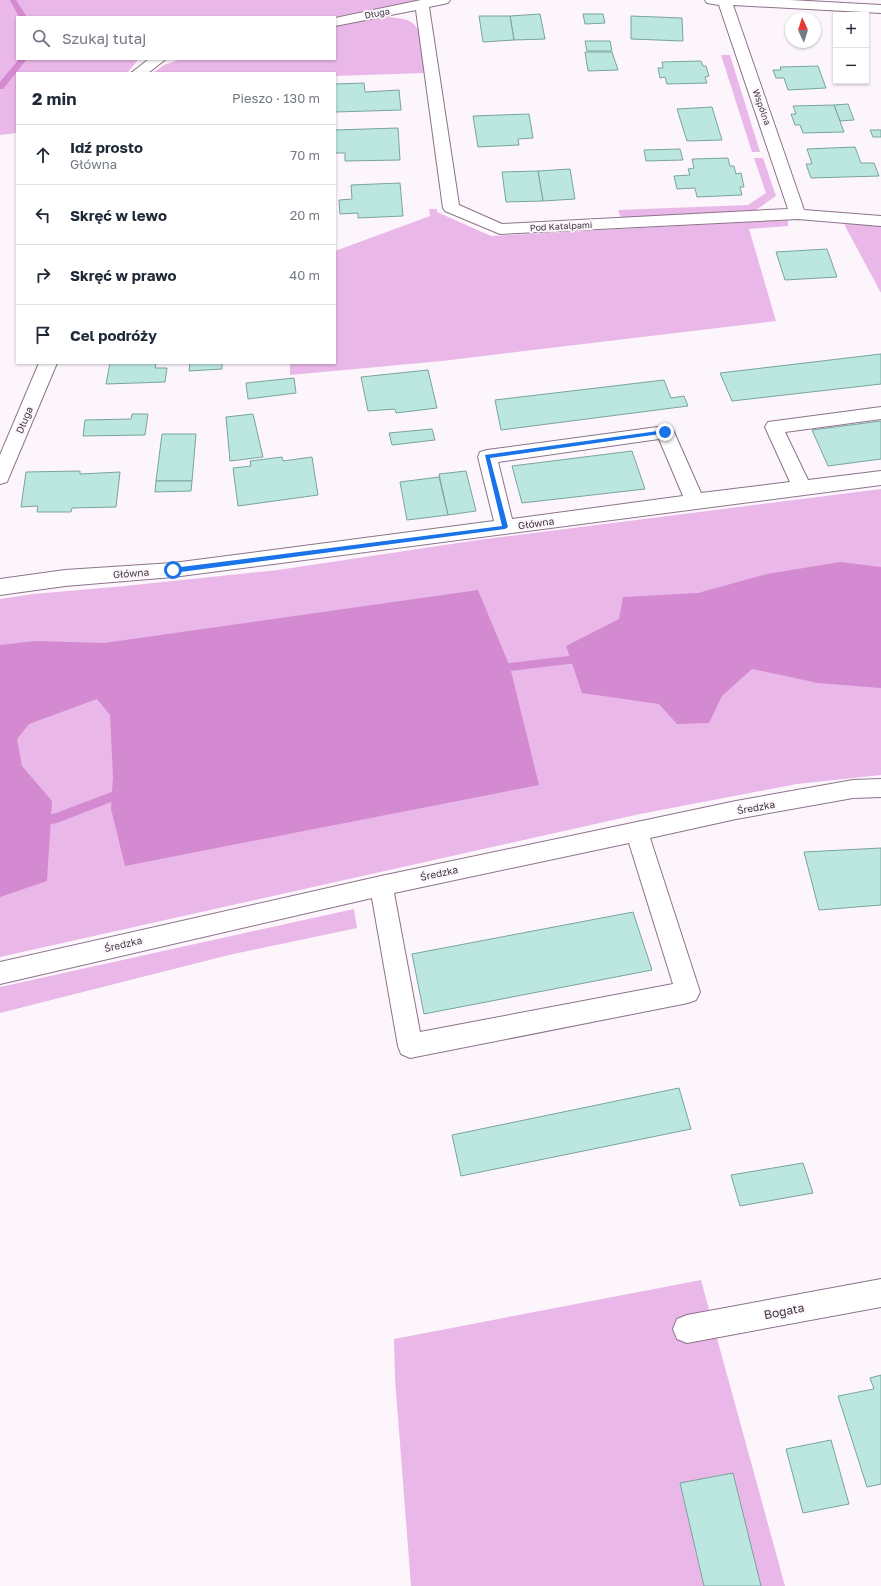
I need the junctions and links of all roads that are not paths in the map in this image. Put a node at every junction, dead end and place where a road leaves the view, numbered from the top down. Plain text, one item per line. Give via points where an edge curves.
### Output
1 (444, 0) edge
2 (719, 0) edge
3 (827, 3) edge
4 (422, 4) junction
5 (881, 10) edge
6 (336, 22) edge
7 (157, 60) edge
8 (139, 72) edge
9 (798, 214) junction
10 (881, 221) edge
11 (48, 364) edge
12 (881, 413) edge
13 (0, 477) edge
14 (881, 478) edge
15 (803, 488) junction
16 (695, 500) junction
17 (505, 527) junction
18 (0, 587) edge
19 (881, 788) edge
20 (637, 832) junction
21 (381, 886) junction
22 (0, 973) edge
23 (881, 1293) edge
24 (687, 1329) dead end

1 - 4 street, Długa
2 - 3 street
2 - 9 street, Wspólna
3 - 5 street
4 - 6 street, Długa
4 - 9 street, Pod Katalpami via 451,208 500,229
7 - 8 street
9 - 10 street, Pod Katalpami
11 - 13 street, Długa
12 - 15 street via 774,427
14 - 15 street, Główna
15 - 16 street, Główna
16 - 17 street, Główna
16 - 17 street via 665,432 487,457
17 - 18 street, Główna via 173,570 65,578
19 - 20 street, Średzka via 845,790
20 - 21 street, Średzka
20 - 21 street via 688,992 410,1046
21 - 22 street, Średzka
23 - 24 street, Bogata

